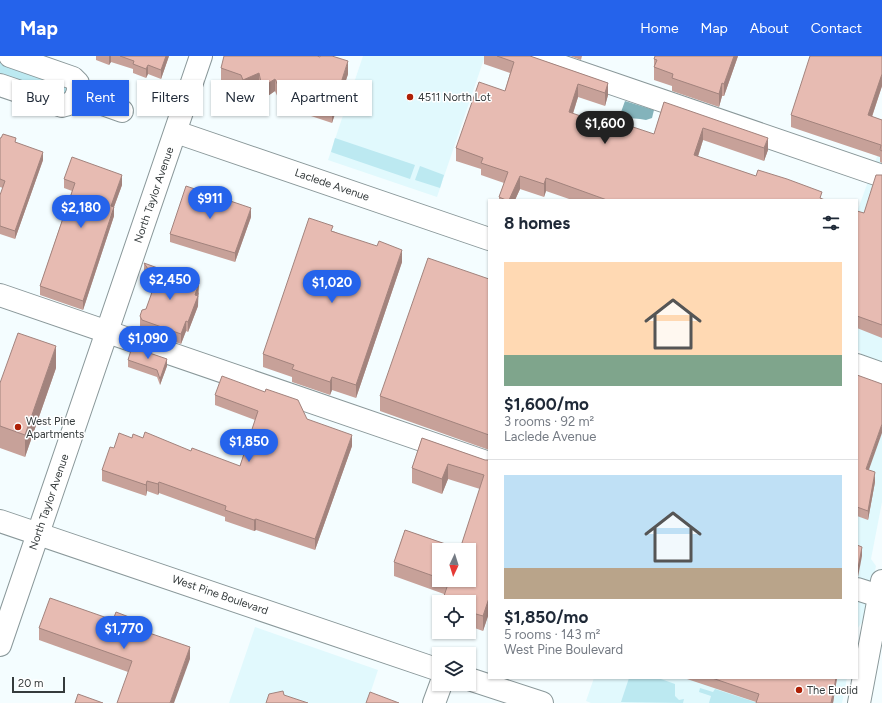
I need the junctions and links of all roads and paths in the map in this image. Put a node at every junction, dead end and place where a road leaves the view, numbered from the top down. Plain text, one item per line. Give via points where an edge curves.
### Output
1 (10, 56) edge
2 (201, 56) edge
3 (532, 56) edge
4 (75, 80) edge
5 (0, 85) edge
6 (72, 101) edge
7 (176, 132) junction
8 (882, 176) edge
9 (488, 239) edge
10 (0, 295) edge
11 (107, 332) junction
12 (858, 365) edge
13 (882, 374) edge
14 (488, 463) edge
15 (0, 521) edge
16 (38, 534) junction
17 (858, 588) edge
18 (881, 589) edge
19 (0, 645) edge
20 (432, 668) edge
21 (476, 680) edge
22 (497, 683) edge
23 (438, 691) edge
24 (434, 703) edge
25 (542, 703) edge
26 (859, 703) edge

1 - 4 street
2 - 7 street, North Taylor Avenue
3 - 8 street
5 - 6 street via 62,106 69,105
7 - 9 street, Laclede Avenue
7 - 11 street, North Taylor Avenue
10 - 11 street
11 - 14 street
11 - 16 street, North Taylor Avenue
12 - 13 street
15 - 16 street, West Pine Boulevard
16 - 19 street, North Taylor Avenue
16 - 20 street, West Pine Boulevard
17 - 18 street
18 - 26 street
21 - 22 street
22 - 25 street
23 - 24 street

